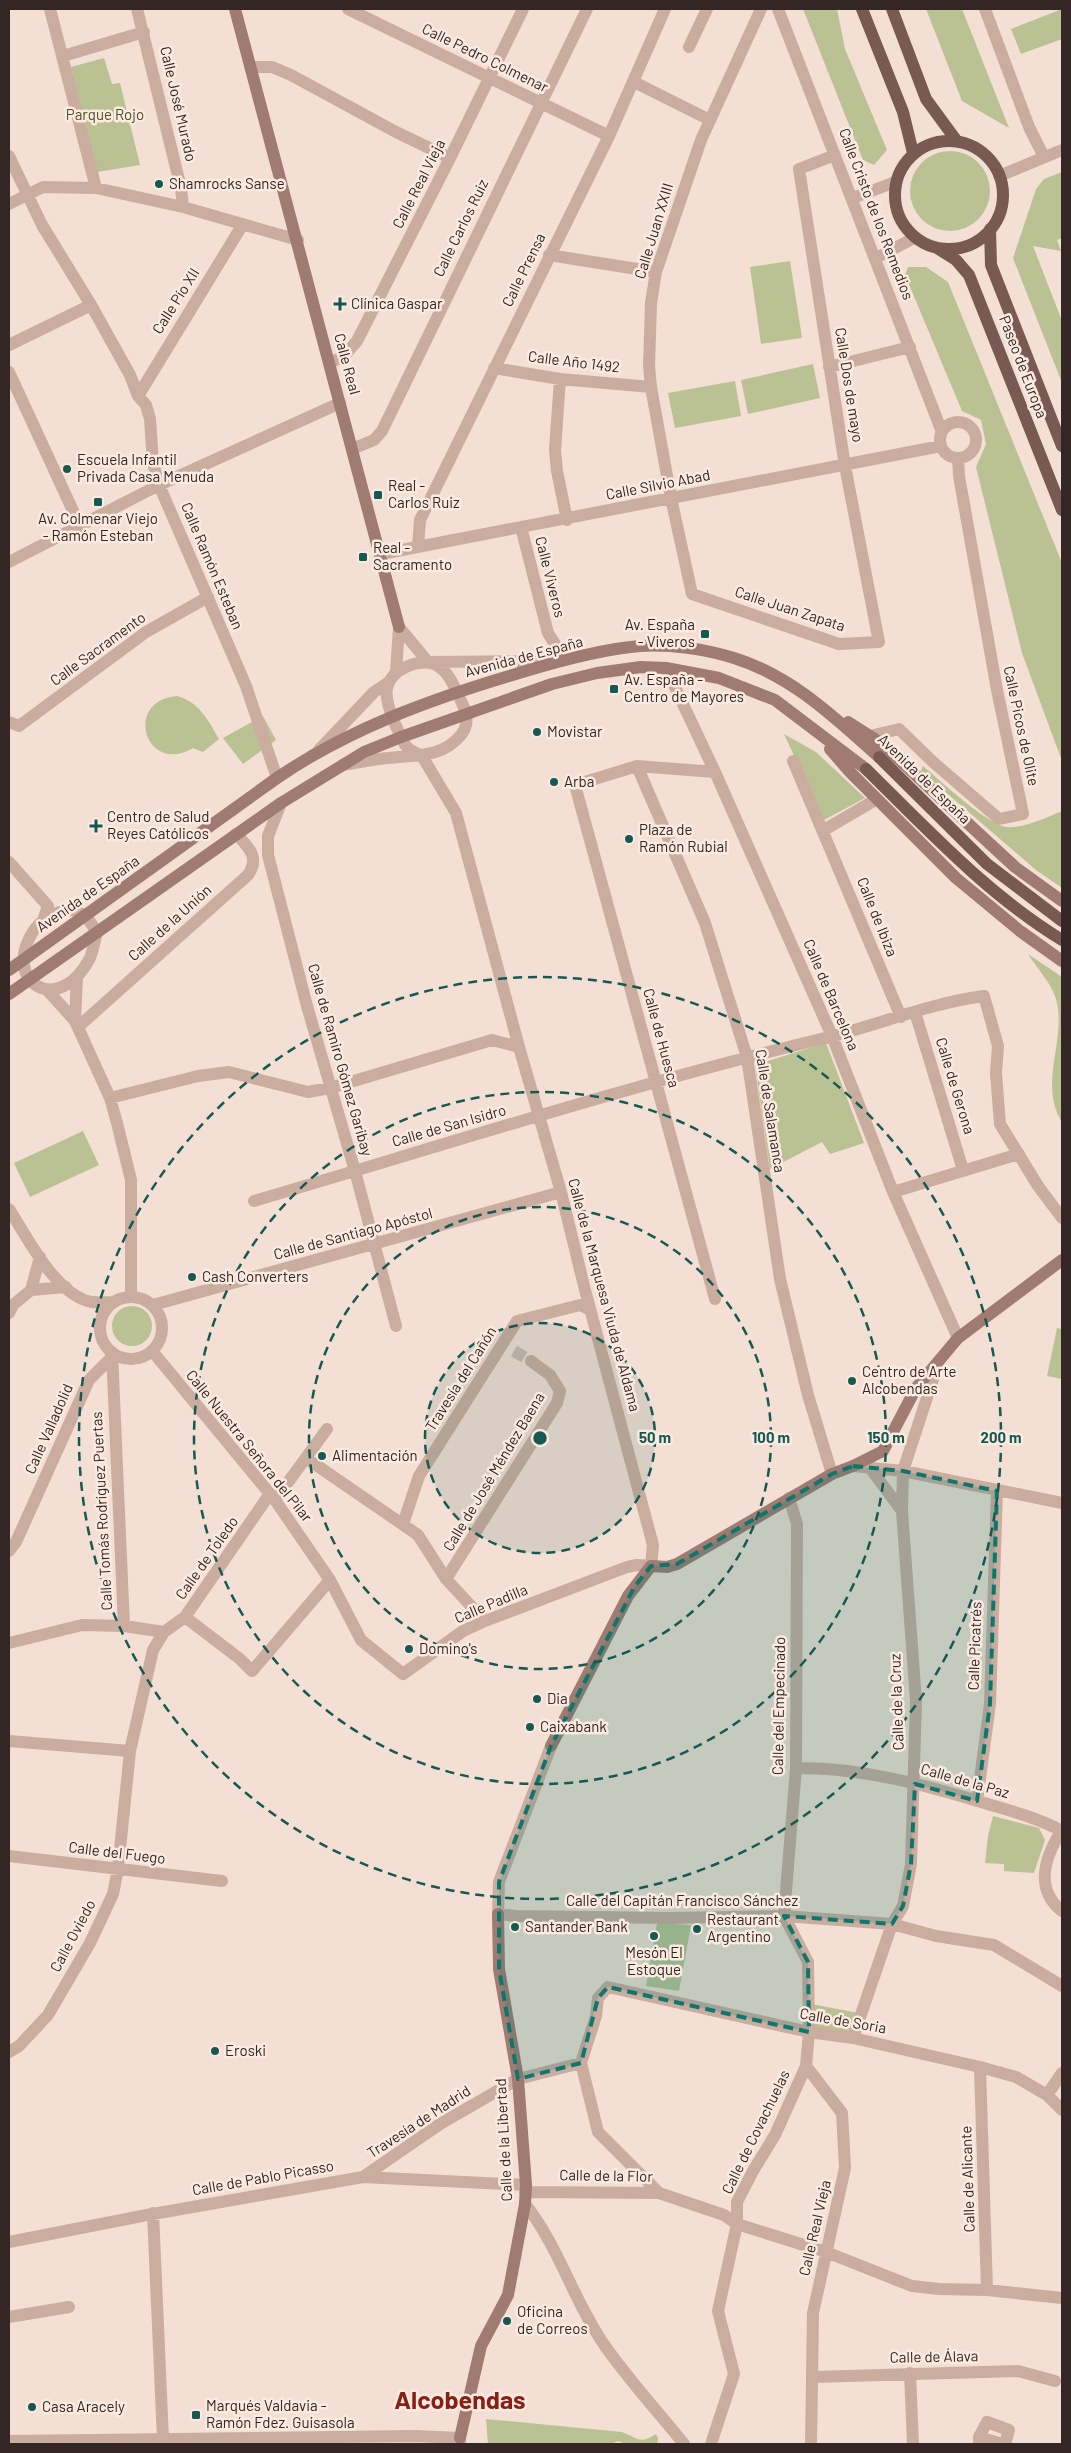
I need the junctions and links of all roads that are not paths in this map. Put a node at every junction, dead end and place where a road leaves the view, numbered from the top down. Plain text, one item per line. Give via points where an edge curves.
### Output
1 (50, 9) edge
2 (137, 9) edge
3 (235, 9) edge
4 (348, 9) edge
5 (522, 9) edge
6 (587, 9) edge
7 (665, 9) edge
8 (708, 9) edge
9 (761, 9) edge
10 (778, 9) edge
11 (862, 9) edge
12 (892, 9) edge
13 (984, 9) edge
14 (144, 32) junction
15 (689, 47) dead end
16 (63, 56) junction
17 (252, 67) junction
18 (488, 78) junction
19 (634, 82) junction
20 (539, 103) junction
21 (710, 120) junction
22 (609, 136) junction
23 (956, 140) junction
24 (1062, 150) edge
25 (913, 153) junction
26 (835, 155) junction
27 (9, 156) edge
28 (1044, 157) junction
29 (450, 158) junction
30 (999, 176) junction
31 (895, 182) junction
32 (96, 188) junction
33 (27, 194) junction
34 (853, 198) junction
35 (9, 204) edge
36 (183, 207) junction
37 (243, 224) junction
38 (990, 229) junction
39 (914, 238) junction
40 (298, 240) junction
41 (937, 248) junction
42 (549, 255) junction
43 (876, 258) junction
44 (656, 272) junction
45 (90, 305) junction
46 (9, 345) edge
47 (910, 347) junction
48 (330, 362) junction
49 (830, 366) junction
50 (494, 368) junction
51 (9, 372) edge
52 (560, 379) junction
53 (651, 387) junction
54 (138, 396) junction
55 (340, 402) junction
56 (942, 432) junction
57 (942, 446) junction
58 (1062, 446) edge
59 (352, 449) junction
60 (958, 458) junction
61 (845, 466) junction
62 (159, 485) junction
63 (671, 498) junction
64 (1062, 510) edge
65 (567, 520) junction
66 (80, 526) junction
67 (521, 527) junction
68 (418, 547) junction
69 (381, 554) junction
70 (9, 562) edge
71 (692, 594) joint
72 (208, 596) junction
73 (399, 627) junction
74 (879, 642) joint
75 (561, 661) junction
76 (428, 662) junction
77 (666, 668) junction
78 (392, 677) junction
79 (456, 692) junction
80 (819, 704) junction
81 (467, 714) junction
82 (391, 716) junction
83 (9, 722) edge
84 (812, 728) junction
85 (870, 736) junction
86 (401, 737) junction
87 (316, 754) junction
88 (422, 756) junction
89 (793, 761) dead end
90 (343, 766) junction
91 (637, 766) junction
92 (716, 772) junction
93 (277, 778) junction
94 (877, 799) junction
95 (281, 803) junction
96 (824, 830) junction
97 (236, 834) junction
98 (9, 862) edge
99 (252, 869) junction
100 (274, 873) junction
101 (1062, 901) edge
102 (86, 916) junction
103 (44, 918) junction
104 (1062, 921) edge
105 (97, 932) junction
106 (1062, 940) edge
107 (1062, 961) edge
108 (14, 967) edge
109 (77, 977) junction
110 (28, 981) junction
111 (48, 991) junction
112 (9, 994) edge
113 (915, 1012) junction
114 (901, 1017) junction
115 (76, 1024) junction
116 (832, 1036) junction
117 (518, 1047) junction
118 (747, 1057) junction
119 (656, 1081) junction
120 (330, 1088) junction
121 (110, 1098) junction
122 (539, 1117) junction
123 (1019, 1154) junction
124 (963, 1170) junction
125 (355, 1171) junction
126 (561, 1192) junction
127 (893, 1192) junction
128 (254, 1201) dead end
129 (9, 1209) edge
130 (1062, 1218) edge
131 (374, 1246) junction
132 (40, 1257) junction
133 (1062, 1260) edge
134 (66, 1287) junction
135 (31, 1290) junction
136 (131, 1296) junction
137 (715, 1299) dead end
138 (113, 1302) junction
139 (153, 1305) junction
140 (590, 1310) junction
141 (9, 1312) edge
142 (396, 1326) dead end
143 (958, 1338) junction
144 (153, 1352) junction
145 (113, 1355) junction
146 (530, 1361) tunnel mouth
147 (939, 1361) junction
148 (327, 1429) dead end
149 (306, 1458) junction
150 (853, 1466) junction
151 (870, 1468) junction
152 (903, 1472) junction
153 (832, 1474) junction
154 (997, 1491) junction
155 (272, 1498) junction
156 (789, 1498) junction
157 (1062, 1503) edge
158 (902, 1511) junction
159 (403, 1524) junction
160 (9, 1551) edge
161 (651, 1566) junction
162 (330, 1580) junction
163 (446, 1580) junction
164 (185, 1617) junction
165 (485, 1621) junction
166 (124, 1626) junction
167 (164, 1632) junction
168 (361, 1640) joint
169 (9, 1643) edge
170 (9, 1741) edge
171 (551, 1746) joint
172 (130, 1751) junction
173 (796, 1768) junction
174 (915, 1784) junction
175 (977, 1801) junction
176 (1062, 1830) edge
177 (9, 1856) edge
178 (118, 1869) junction
179 (222, 1881) dead end
180 (1062, 1911) edge
181 (498, 1914) junction
182 (784, 1916) junction
183 (892, 1924) junction
184 (1062, 1986) edge
185 (809, 2032) junction
186 (854, 2038) junction
187 (9, 2052) edge
188 (581, 2063) junction
189 (806, 2066) junction
190 (980, 2067) junction
191 (1062, 2073) edge
192 (518, 2079) junction
193 (1047, 2095) junction
194 (1062, 2110) edge
195 (364, 2177) junction
196 (659, 2193) junction
197 (526, 2194) junction
198 (153, 2213) junction
199 (737, 2224) junction
200 (9, 2242) edge
201 (826, 2252) junction
202 (987, 2290) junction
203 (1062, 2298) edge
204 (69, 2307) dead end
205 (9, 2318) edge
206 (910, 2373) junction
207 (813, 2377) junction
208 (1055, 2381) dead end
209 (9, 2441) edge
210 (159, 2441) edge
211 (460, 2441) edge
212 (979, 2441) edge
213 (684, 2444) edge
214 (711, 2444) edge
215 (811, 2444) edge
216 (913, 2444) edge
217 (1004, 2444) edge

1 - 16 street
2 - 14 street, Calle José Murado
3 - 17 main road, Calle Real
4 - 18 street, Calle Pedro Colmenar
5 - 18 street, Calle Real Vieja
6 - 20 street, Calle Carlos Ruiz
7 - 19 street, Calle Prensa
8 - 15 street
9 - 21 street, Calle Juan XXIII
10 - 26 street, Calle Cristo de los Remedios
11 - 25 main road via 903,112
12 - 23 main road via 926,99
13 - 28 street
14 - 16 street
14 - 36 street, Calle José Murado
16 - 32 street
17 - 29 street via 272,67 291,75
17 - 40 main road, Calle Real
18 - 20 street, Calle Pedro Colmenar
18 - 29 street, Calle Real Vieja
19 - 21 street
19 - 22 street, Calle Prensa
20 - 22 street, Calle Pedro Colmenar
20 - 59 street, Calle Carlos Ruiz via 382,431 374,440
21 - 44 street, Calle Juan XXIII
22 - 42 street, Calle Prensa
23 - 25 main road via 928,144
23 - 30 main road via 987,156
24 - 28 street
25 - 31 main road
26 - 34 street, Calle Cristo de los Remedios
26 - 49 street, Calle Dos de mayo via 799,169
27 - 33 street, Calle Ramón Esteban
28 - 30 street
29 - 48 street, Calle Real Vieja via 356,341 344,356
30 - 38 main road via 1001,209
31 - 34 street
31 - 39 main road via 896,212
32 - 33 street via 43,187
32 - 36 street
33 - 35 street
33 - 45 street, Calle Ramón Esteban
34 - 43 street, Calle Cristo de los Remedios
36 - 37 street
37 - 40 street
37 - 54 street, Calle Pío XII
38 - 41 main road via 968,246
38 - 58 main road, Paseo de Europa via 991,265
39 - 41 main road
39 - 43 street
40 - 48 main road, Calle Real
41 - 64 main road, Paseo de Europa via 956,260 969,275
42 - 44 street
42 - 50 street, Calle Prensa
43 - 47 street, Calle Cristo de los Remedios
44 - 53 street, Calle Juan XXIII via 648,366
45 - 46 street
45 - 54 street, Calle Ramón Esteban via 130,375
47 - 49 street
47 - 56 street, Calle Cristo de los Remedios
48 - 55 main road, Calle Real
49 - 61 street, Calle Dos de mayo
50 - 52 street, Calle Año 1492
50 - 68 street, Calle Prensa via 420,520
51 - 66 street
52 - 53 street, Calle Año 1492
52 - 65 street via 557,471
53 - 63 street, Calle Juan XXIII
54 - 62 street, Calle Ramón Esteban via 146,405 150,419 153,463
55 - 59 main road, Calle Real
55 - 62 street
56 - 57 street
56 - 60 street via 956,422 972,428 975,446 970,454
57 - 60 street via 950,456
57 - 61 street, Calle Silvio Abad
59 - 69 main road, Calle Real
60 - 85 street, Calle Picos de Olite via 958,476 995,681 1023,814 999,819 899,729
61 - 63 street, Calle Silvio Abad
61 - 74 street, Calle Dos de mayo
62 - 66 street
62 - 72 street, Calle Ramón Esteban
63 - 65 street, Calle Silvio Abad
63 - 71 street, Calle Juan XXIII
65 - 67 street, Calle Silvio Abad
66 - 70 street
67 - 68 street, Calle Silvio Abad
67 - 75 street, Calle Viveros via 548,633
68 - 69 street, Calle Silvio Abad
69 - 73 main road, Calle Real
71 - 74 street, Calle Juan Zapata via 839,644
72 - 83 street, Calle Sacramento via 146,632 19,726
72 - 93 street, Calle Ramón Esteban via 246,686
73 - 76 street
73 - 78 street, Calle Real
75 - 76 street
75 - 79 main road, Avenida de España
75 - 80 main road, Avenida de España via 640,646 709,652 758,667 790,683
76 - 78 street via 413,664
76 - 79 street via 439,666 450,678
77 - 81 main road via 641,667 597,673 552,684
77 - 84 main road via 705,674 748,688 775,700
77 - 92 street, Calle de Barcelona
78 - 82 street, Calle Real via 386,696
78 - 87 street
79 - 81 street
79 - 82 main road, Avenida de España
80 - 85 main road
80 - 104 main road, Avenida de España via 879,757 987,864
81 - 86 main road
81 - 88 street via 464,731 454,744 441,752
82 - 86 street, Calle Real
82 - 87 main road, Avenida de España
84 - 94 main road
84 - 106 main road via 866,769 977,877 1015,909
85 - 101 main road via 913,770 1015,867
86 - 88 street, Calle Real via 407,748
86 - 90 main road via 364,752
87 - 93 main road, Avenida de España
88 - 90 street
88 - 117 street, Calle de la Marquesa Viuda de Aldama via 456,813
89 - 96 street, Calle de Ibiza
90 - 95 main road
91 - 92 street
91 - 118 street, Calle de Salamanca via 705,923
91 - 119 street, Calle de Huesca via 576,785
92 - 116 street, Calle de Barcelona
93 - 102 main road, Avenida de España
94 - 96 street
94 - 107 main road via 956,878
95 - 97 main road
95 - 100 street, Calle de Ramiro Gómez Garibay via 268,836 268,855
96 - 114 street, Calle de Ibiza
97 - 99 street via 252,851
97 - 105 main road
98 - 103 street via 48,906
99 - 100 street
99 - 115 street, Calle de la Unión
100 - 120 street, Calle de Ramiro Gómez Garibay
102 - 103 street via 74,910
102 - 105 street
102 - 108 main road, Avenida de España
103 - 108 street via 22,949
105 - 109 street via 90,957
105 - 110 main road
108 - 110 street
109 - 111 street via 64,987
109 - 115 street
110 - 111 street
110 - 112 main road
111 - 115 street
113 - 114 street, Calle de San Isidro
113 - 123 street, Calle de San Isidro via 953,1000 984,996 998,1046 996,1073 1000,1124
113 - 124 street, Calle de Gerona
114 - 116 street, Calle de San Isidro
115 - 121 street
116 - 118 street, Calle de San Isidro
116 - 127 street, Calle de Barcelona
117 - 120 street via 492,1040
117 - 122 street, Calle de la Marquesa Viuda de Aldama
118 - 119 street, Calle de San Isidro
118 - 153 street, Calle de Salamanca via 780,1279 808,1395
119 - 122 street, Calle de San Isidro
119 - 137 street, Calle de Huesca
120 - 121 street via 308,1092 229,1072 198,1076
120 - 125 street, Calle de Ramiro Gómez Garibay
121 - 136 street via 131,1180
122 - 125 street, Calle de San Isidro
122 - 126 street, Calle de la Marquesa Viuda de Aldama
123 - 124 street
123 - 130 street
124 - 127 street
125 - 128 street, Calle de San Isidro
125 - 131 street, Calle de Ramiro Gómez Garibay
126 - 131 street, Calle de Santiago Apóstol
126 - 140 street, Calle de la Marquesa Viuda de Aldama
127 - 143 street, Calle de Barcelona
129 - 132 street
131 - 139 street, Calle de Santiago Apóstol
131 - 142 street, Calle de Ramiro Gómez Garibay
132 - 134 street
132 - 135 street
133 - 143 main road
134 - 135 street
134 - 138 street via 82,1299
135 - 141 street
136 - 138 street
136 - 139 street
138 - 145 street via 102,1317 100,1327 101,1337
139 - 144 street via 159,1312 162,1332
140 - 159 street, Travesía del Cañón via 580,1305 517,1321 508,1347 420,1476
140 - 161 street, Calle de la Marquesa Viuda de Aldama via 653,1545
143 - 147 main road
144 - 145 street via 130,1359
144 - 155 street, Calle Nuestra Señora del Pilar
145 - 160 street, Calle Valladolid via 89,1380 16,1542
145 - 166 street, Calle Tomás Rodríguez Puertas
146 - 163 street, Calle de José Méndez Baena via 550,1375 560,1391 557,1403
147 - 150 main road via 916,1388 883,1452
147 - 152 street, Calle de la Cruz
148 - 149 street, Calle de Toledo
149 - 155 street, Calle de Toledo
149 - 159 street
150 - 151 street
150 - 153 main road
151 - 152 street
151 - 158 street
152 - 154 street
152 - 158 street, Calle de la Cruz
153 - 156 main road
154 - 157 street
154 - 175 street, Calle Picatrés via 990,1704
155 - 162 street, Calle Nuestra Señora del Pilar
155 - 164 street, Calle de Toledo
156 - 161 main road via 677,1564
156 - 173 street, Calle del Empecinado via 797,1524
158 - 174 street, Calle de la Cruz via 916,1701
159 - 163 street via 418,1535
161 - 165 street, Calle Padilla via 627,1568
161 - 171 main road via 628,1596
162 - 164 street via 252,1671
162 - 168 street, Calle Nuestra Señora del Pilar
163 - 165 street
164 - 167 street, Calle de Toledo
165 - 168 street, Calle Padilla via 463,1631 403,1674
166 - 167 street, Calle Tomás Rodríguez Puertas
166 - 169 street via 82,1625
167 - 172 street via 154,1650
170 - 172 street
171 - 181 street via 499,1882
172 - 178 street
173 - 174 street, Calle de la Paz via 818,1768
173 - 182 street, Calle del Empecinado
174 - 175 street, Calle de la Paz
174 - 183 street, Calle de la Cruz via 911,1864 903,1906
175 - 176 street, Calle de la Paz via 1047,1822
176 - 180 street via 1054,1842 1044,1877 1046,1892
177 - 178 street, Calle del Fuego
178 - 179 street, Calle del Fuego
178 - 187 street, Calle Oviedo via 113,1894 90,1943 48,2015 19,2046
181 - 182 street, Calle del Capitán Francisco Sánchez via 661,1918
181 - 192 main road, Calle de la Libertad via 499,1969
182 - 183 street, Calle del Capitán Francisco Sánchez
182 - 185 street via 808,1962
183 - 184 street, Calle del Capitán Francisco Sánchez via 936,1936 994,1945
183 - 186 street, Calle de la Cruz
185 - 186 street, Calle de Soria
185 - 188 street, Calle de Soria via 608,1987 598,1998 596,2016
185 - 189 street
186 - 190 street, Calle de Soria
188 - 192 street, Travesía de Madrid
188 - 196 street via 598,2132
189 - 199 street, Calle de Covachuelas via 775,2135 737,2202
189 - 201 street, Calle Real Vieja via 842,2113 846,2168
190 - 193 street, Calle de Soria via 1016,2077
190 - 202 street, Calle de Alicante
191 - 193 street
192 - 195 street, Travesía de Madrid via 440,2124
192 - 197 main road, Calle de la Libertad
193 - 194 street, Calle de Soria
195 - 197 street, Calle de Pablo Picasso
195 - 198 street, Calle de Pablo Picasso
196 - 197 street, Calle de la Flor
196 - 199 street, Calle de la Flor via 724,2216
197 - 211 main road, Calle de la Libertad via 508,2295 481,2346
197 - 213 street via 574,2294 605,2346
198 - 200 street, Calle de Pablo Picasso
198 - 210 street
199 - 201 street, Calle de la Flor
199 - 214 street, Calle de Covachuelas via 718,2311 734,2374
201 - 202 street, Calle de la Flor via 912,2286
201 - 207 street, Calle Real Vieja via 812,2313
202 - 203 street, Calle de la Flor
204 - 205 street
206 - 207 street, Calle de Álava
206 - 208 street, Calle de Álava via 1018,2371
206 - 216 street
207 - 215 street, Calle Real Vieja
209 - 210 street
210 - 211 street via 415,2436
212 - 217 street via 987,2422 1009,2430

